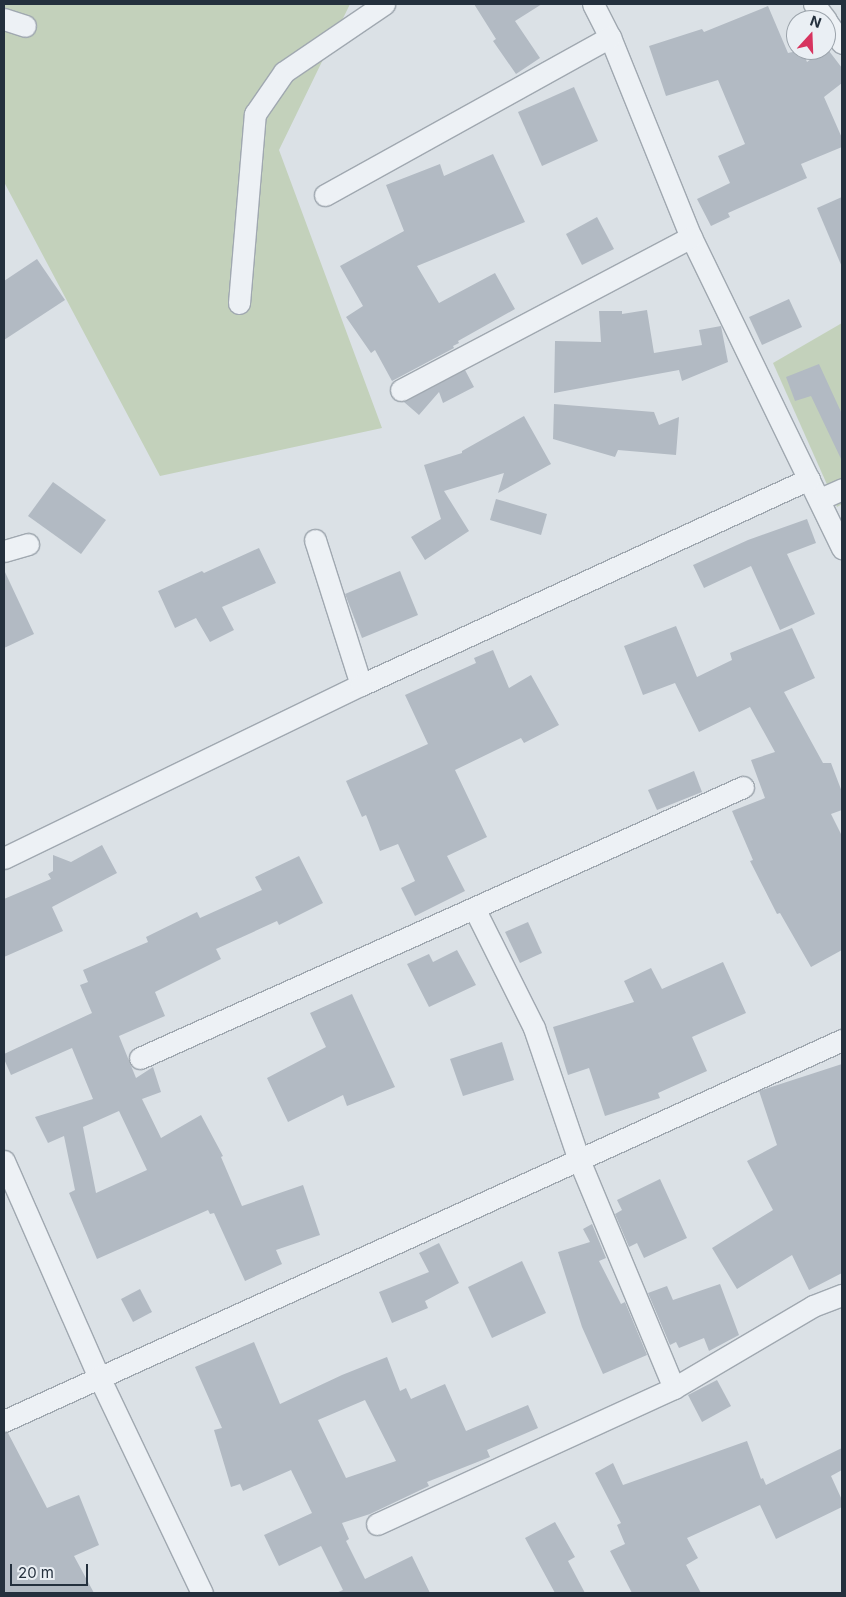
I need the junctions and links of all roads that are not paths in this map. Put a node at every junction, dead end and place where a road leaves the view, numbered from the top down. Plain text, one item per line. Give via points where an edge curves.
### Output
1 (384, 4) edge
2 (593, 4) edge
3 (4, 18) edge
4 (26, 26) dead end
5 (610, 37) junction
6 (325, 195) dead end
7 (691, 237) junction
8 (239, 303) dead end
9 (401, 390) dead end
10 (810, 479) junction
11 (842, 489) edge
12 (820, 499) junction
13 (315, 540) dead end
14 (28, 544) dead end
15 (842, 548) edge
16 (4, 551) edge
17 (361, 685) junction
18 (743, 788) dead end
19 (4, 858) edge
20 (474, 910) junction
21 (842, 1040) edge
22 (140, 1058) dead end
23 (579, 1160) junction
24 (4, 1161) edge
25 (842, 1295) edge
26 (99, 1378) junction
27 (674, 1388) junction
28 (4, 1421) edge
29 (377, 1524) dead end
30 (202, 1593) edge

1 - 8 street via 284,72 255,114
2 - 5 street
3 - 4 street
5 - 6 street
5 - 7 street
7 - 9 street
7 - 10 street
10 - 12 street
10 - 17 street
11 - 12 street
12 - 15 street
13 - 17 street
14 - 16 street
17 - 19 street
18 - 20 street
20 - 22 street
20 - 23 street via 534,1028
21 - 23 street
23 - 26 street
23 - 27 street
24 - 26 street
25 - 27 street via 813,1306
26 - 28 street
26 - 30 street
27 - 29 street

